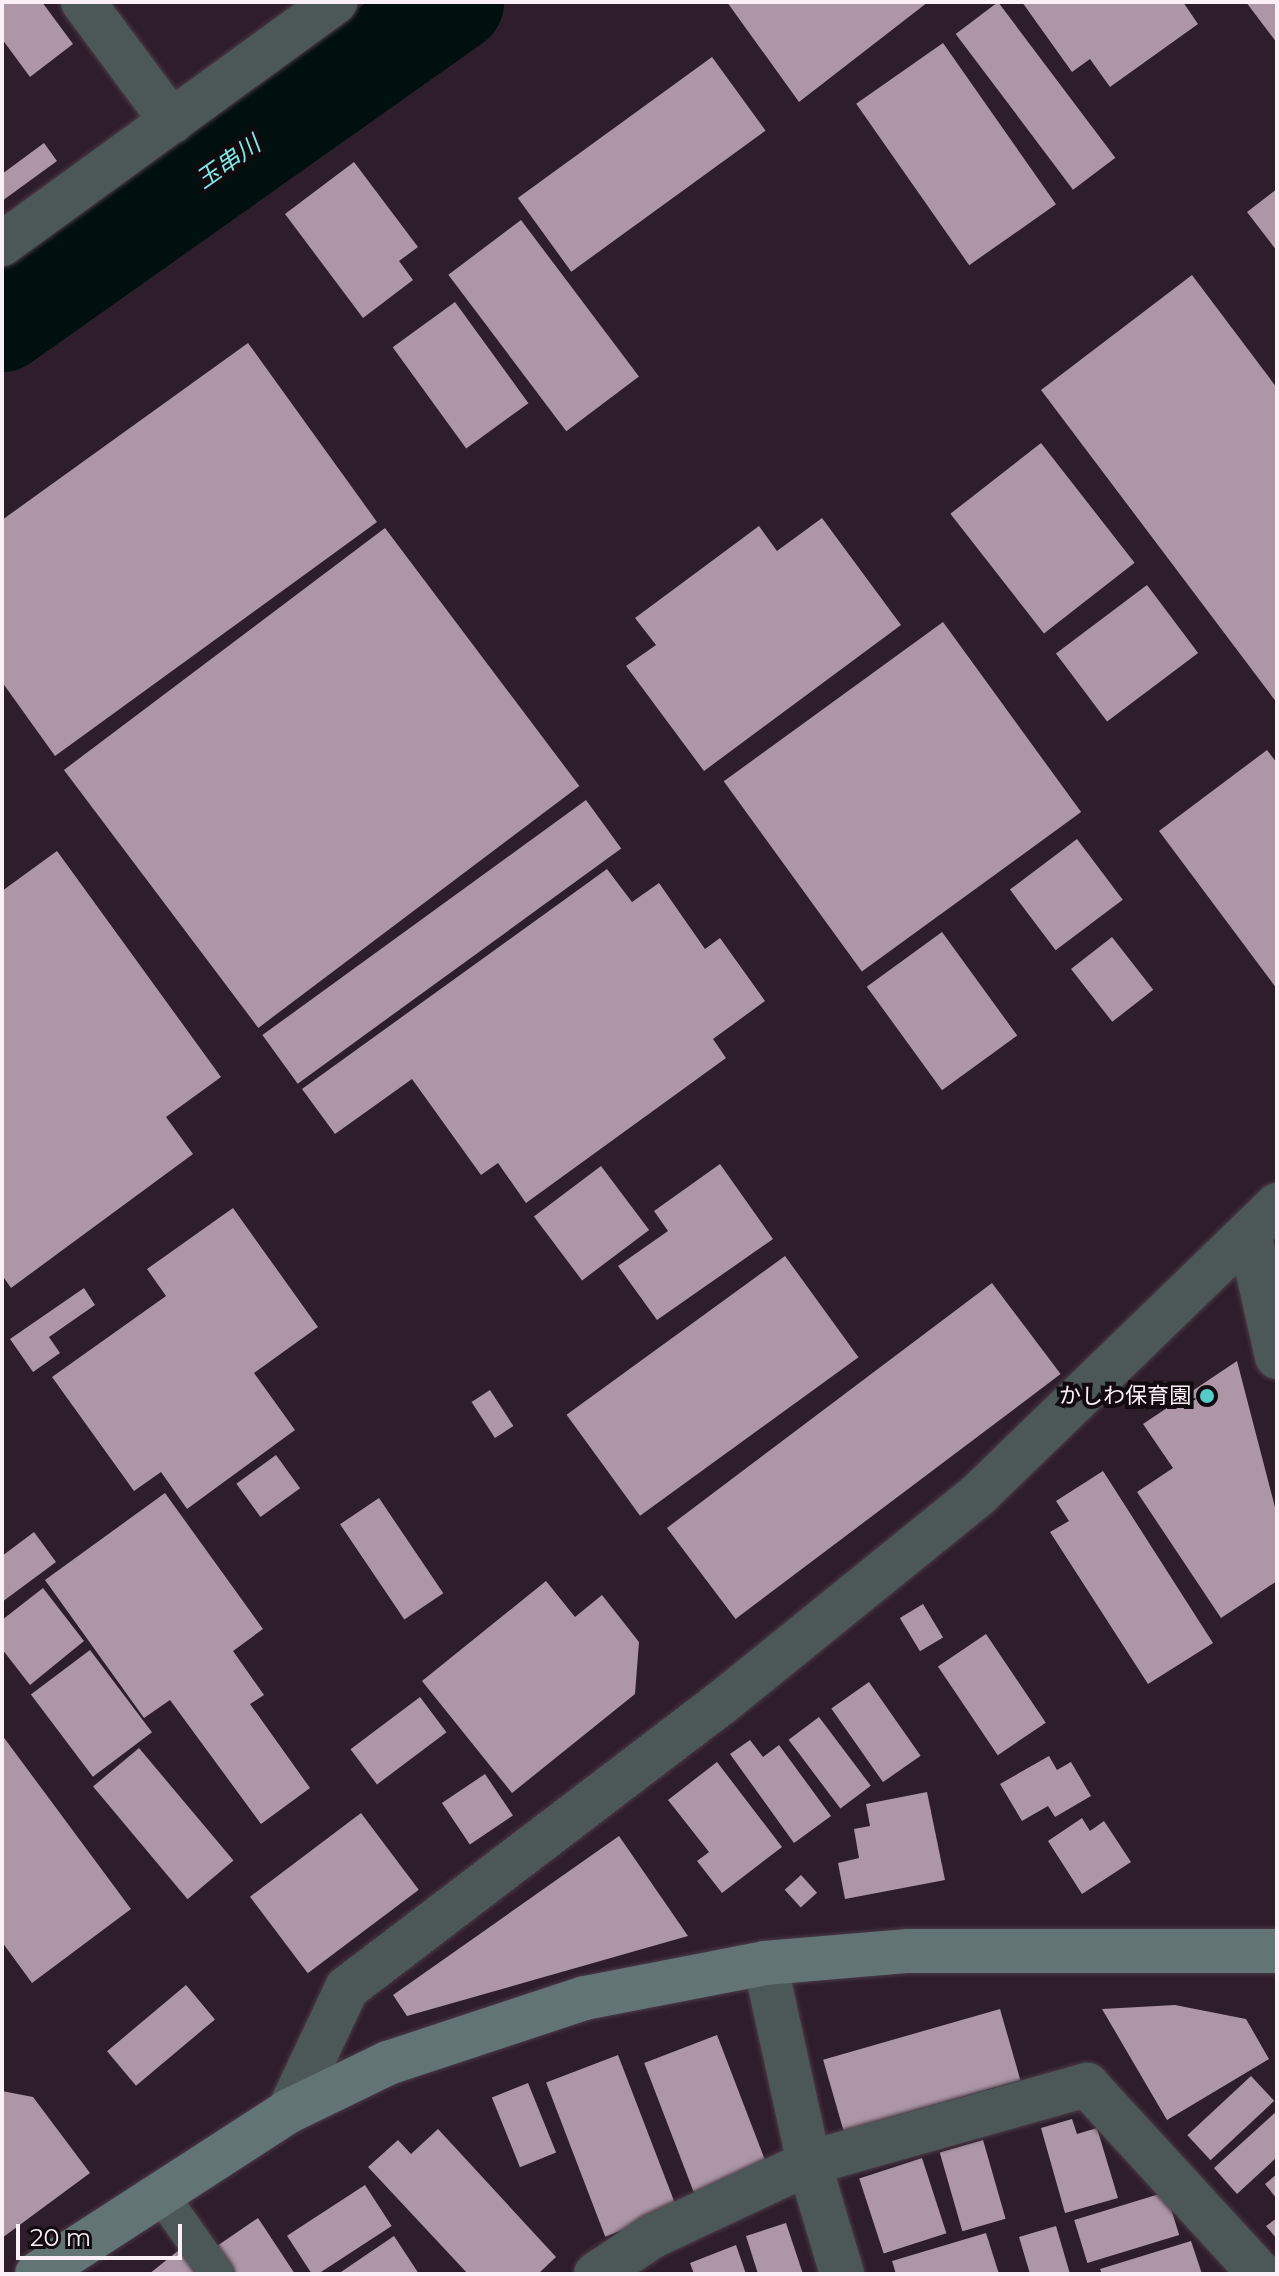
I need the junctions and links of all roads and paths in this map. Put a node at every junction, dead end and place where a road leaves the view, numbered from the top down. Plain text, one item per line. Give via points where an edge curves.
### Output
1 (83, 2) edge
2 (335, 2) edge
3 (172, 122) junction
4 (2, 244) edge
5 (1264, 1221) edge
6 (1277, 1357) edge
7 (1277, 1951) edge
8 (765, 1963) junction
9 (289, 2111) junction
10 (809, 2163) junction
11 (159, 2192) junction
12 (659, 2255) edge
13 (37, 2274) edge
14 (217, 2274) edge
15 (596, 2274) edge
16 (842, 2274) edge
17 (1260, 2274) edge

1 - 3 street
2 - 3 street
3 - 4 street
5 - 6 street
5 - 9 street via 978,1495 720,1704 347,1988
7 - 8 street via 909,1951
8 - 9 street via 585,1998 388,2063
8 - 10 street
9 - 11 street
10 - 12 street
10 - 16 street
10 - 17 street via 1087,2085
11 - 13 street
11 - 14 lane
12 - 15 street

